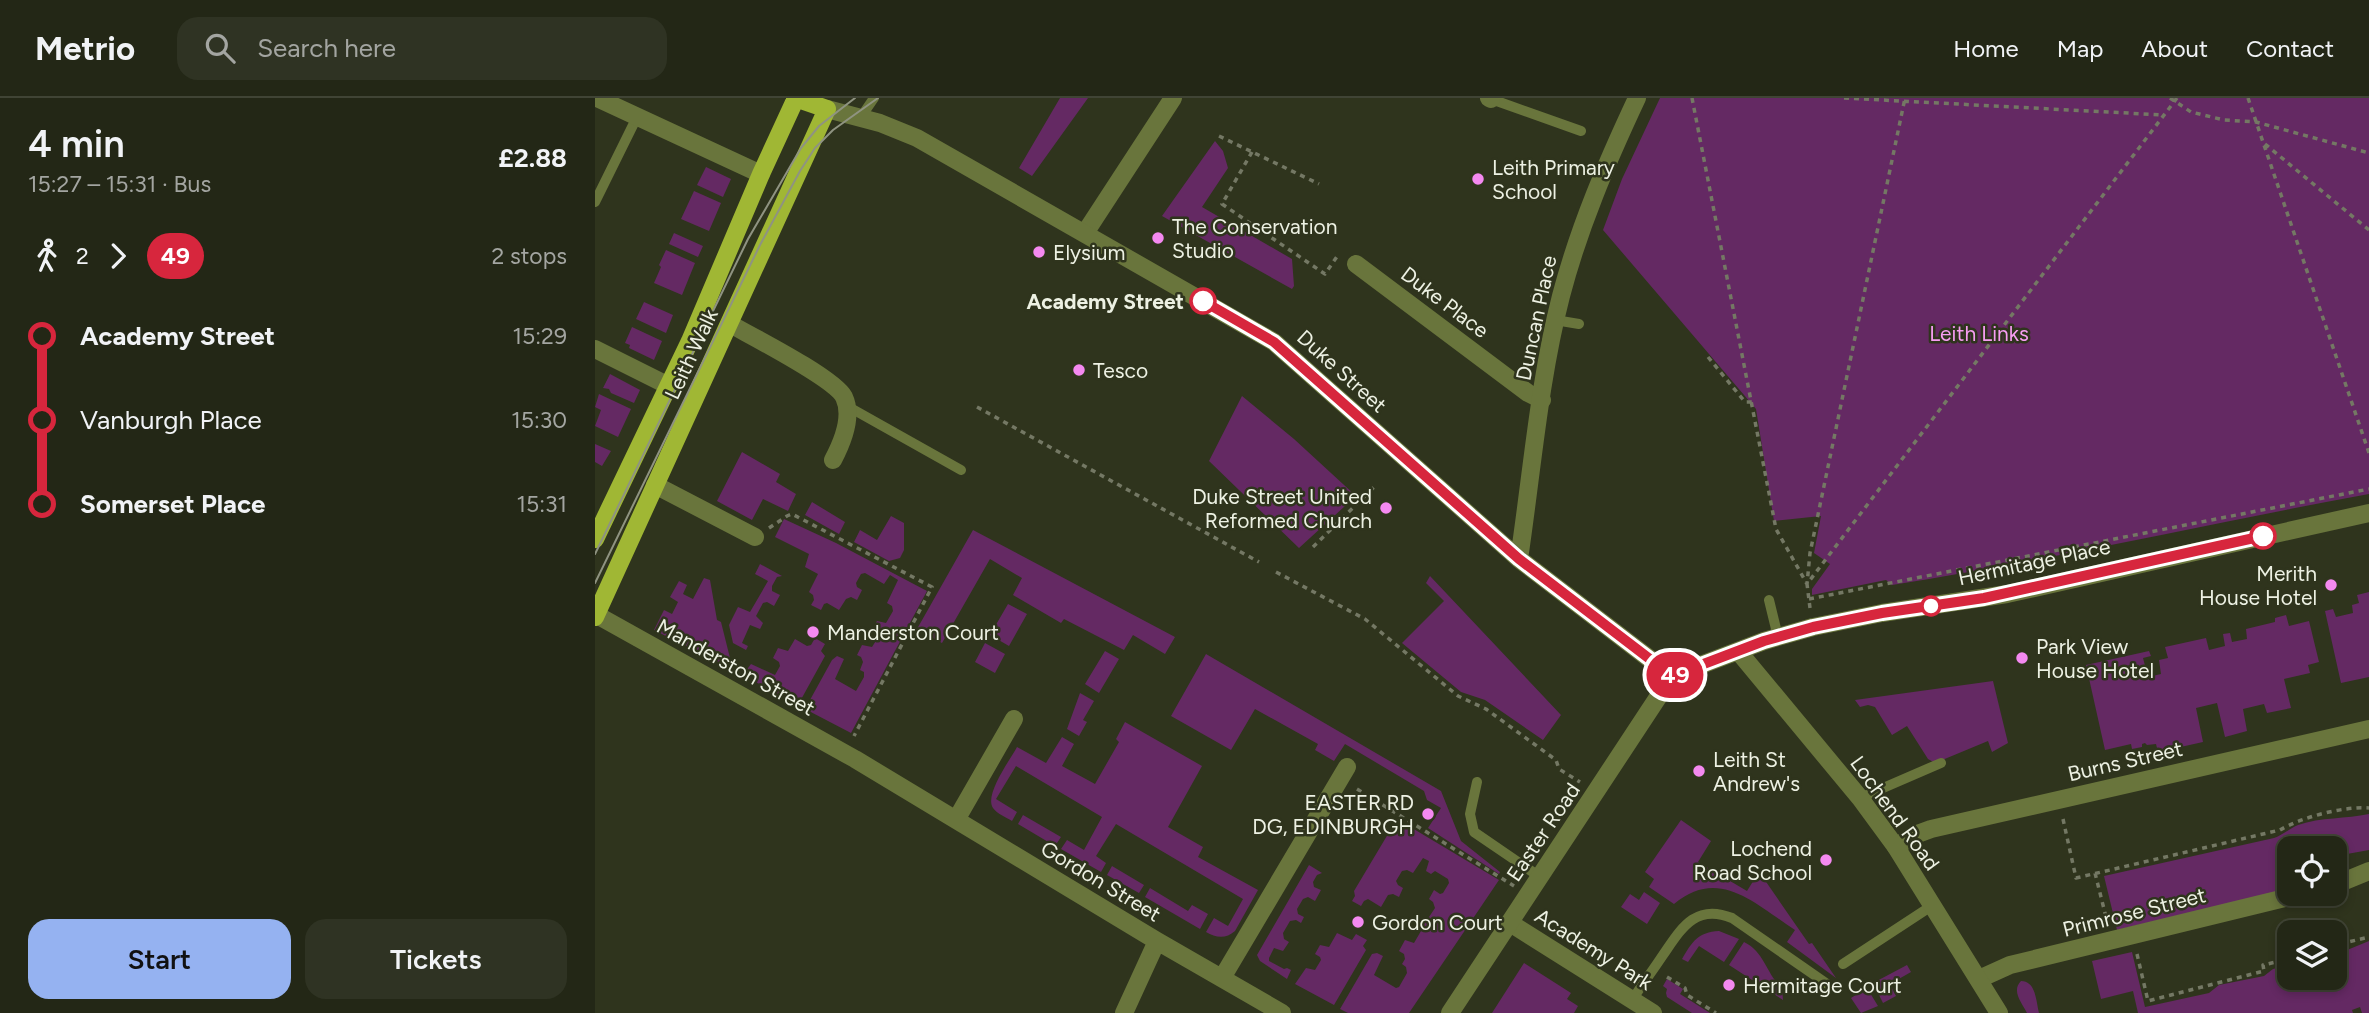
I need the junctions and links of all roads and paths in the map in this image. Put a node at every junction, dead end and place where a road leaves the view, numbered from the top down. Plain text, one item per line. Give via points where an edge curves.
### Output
1 (597, 98) edge
2 (796, 98) edge
3 (874, 98) edge
4 (1173, 98) edge
5 (1490, 98) edge
6 (1637, 98) edge
7 (1692, 98) edge
8 (1844, 98) edge
9 (2169, 98) edge
10 (2248, 98) edge
11 (1905, 100) edge
12 (2176, 100) edge
13 (827, 109) junction
14 (2164, 115) junction
15 (637, 117) junction
16 (861, 117) junction
17 (2256, 122) junction
18 (1581, 131) dead end
19 (1219, 136) dead end
20 (2263, 142) junction
21 (1252, 152) junction
22 (2369, 153) edge
23 (761, 174) junction
24 (1319, 184) dead end
25 (595, 202) edge
26 (2369, 230) edge
27 (1085, 233) junction
28 (1356, 264) joint
29 (1531, 295) dead end
30 (1536, 302) dead end
31 (1555, 320) junction
32 (730, 324) junction
33 (1579, 324) dead end
34 (595, 349) edge
35 (1708, 357) dead end
36 (661, 382) junction
37 (1542, 400) junction
38 (1752, 402) junction
39 (847, 406) junction
40 (977, 407) dead end
41 (2369, 453) edge
42 (833, 460) dead end
43 (961, 470) dead end
44 (655, 485) junction
45 (1375, 486) dead end
46 (2369, 489) edge
47 (2369, 513) edge
48 (755, 537) joint
49 (595, 539) edge
50 (1313, 547) dead end
51 (1519, 559) junction
52 (1259, 562) dead end
53 (1276, 572) dead end
54 (1807, 584) junction
55 (1809, 599) junction
56 (1769, 600) dead end
57 (595, 615) edge
58 (1813, 627) junction
59 (1778, 636) junction
60 (1738, 651) junction
61 (1672, 676) junction
62 (1014, 719) dead end
63 (2369, 729) edge
64 (850, 756) junction
65 (1941, 764) dead end
66 (1343, 773) joint
67 (1477, 782) dead end
68 (1596, 792) junction
69 (1860, 797) junction
70 (2059, 800) junction
71 (2369, 808) edge
72 (956, 820) junction
73 (1896, 847) junction
74 (2369, 872) edge
75 (2095, 873) junction
76 (1539, 877) junction
77 (2347, 880) edge
78 (1528, 895) junction
79 (2277, 900) edge
80 (1933, 905) junction
81 (1510, 923) junction
82 (2133, 935) junction
83 (2369, 937) edge
84 (2112, 940) junction
85 (1157, 942) junction
86 (2347, 942) edge
87 (2277, 962) edge
88 (1843, 964) dead end
89 (1654, 968) junction
90 (1222, 978) junction
91 (1979, 979) junction
92 (1833, 988) dead end
93 (1632, 1000) junction
94 (1124, 1013) edge
95 (1282, 1013) edge
96 (1450, 1013) edge
97 (1653, 1013) edge
98 (1716, 1013) edge
99 (1999, 1013) edge

1 - 15 street
2 - 13 main road
2 - 23 main road, Leith Walk
3 - 16 lane
4 - 27 street
5 - 18 lane
6 - 31 street, Duncan Place via 1586,215
7 - 38 path
8 - 11 path
9 - 12 path
10 - 17 path
11 - 14 path
11 - 54 path
12 - 14 path
12 - 17 path via 2192,112 2210,117
13 - 16 street, Duke Street
13 - 32 main road, Leith Walk
14 - 54 path
15 - 23 street
15 - 25 lane
16 - 27 street, Duke Street via 917,138
17 - 20 path
17 - 22 path
19 - 21 path
20 - 26 path
20 - 41 path
21 - 24 path
21 - 28 path via 1222,204 1325,274 1340,251
23 - 36 main road, Leith Walk via 690,341
27 - 51 street, Duke Street via 1274,342
28 - 37 street, Duke Place
29 - 30 path
31 - 33 lane
31 - 37 street, Duncan Place
32 - 39 street via 807,368 838,390
32 - 44 main road, Leith Walk
34 - 36 street
35 - 38 path via 1745,402
36 - 49 main road, Leith Walk
37 - 51 street, Duncan Place
38 - 54 path via 1776,529
39 - 42 street via 845,433
39 - 43 lane
40 - 52 path
44 - 48 street
44 - 57 main road, Leith Walk
45 - 50 path
46 - 55 path
47 - 58 street, Hermitage Place via 2007,594
48 - 64 path via 792,514 932,587
51 - 61 street, Duke Street
53 - 68 path via 1365,619 1458,696 1486,709 1556,760 1559,769
54 - 55 path
55 - 58 path
56 - 59 lane
57 - 64 street, Manderston Street
58 - 59 street, Hermitage Place
59 - 60 street, Hermitage Place
60 - 61 street, Hermitage Place
60 - 69 street, Lochend Road
61 - 68 street, Easter Road
62 - 72 street
63 - 70 street, Burns Street
64 - 72 street, Gordon Street
65 - 69 lane
66 - 78 path
66 - 90 street
67 - 76 lane via 1470,814 1474,832
68 - 76 street, Easter Road
69 - 73 street, Lochend Road
70 - 73 street, Burns Street via 1923,831
70 - 75 path via 2076,877
71 - 75 path via 2355,807 2293,822 2280,830
72 - 85 street, Gordon Street
73 - 80 street, Lochend Road
74 - 77 street
75 - 84 path
76 - 78 street, Easter Road
78 - 81 street, Easter Road
79 - 82 street, Primrose Street
80 - 88 lane
80 - 91 street, Lochend Road
81 - 93 street, Academy Park
81 - 96 street, Easter Road
82 - 84 street, Primrose Street
82 - 87 path via 2148,1001 2264,971 2263,965
83 - 86 path
84 - 91 street, Primrose Street via 2010,965
85 - 90 street, Gordon Street
85 - 94 street
89 - 92 lane via 1688,922 1705,914 1720,914
89 - 93 lane
89 - 98 path
90 - 95 street, Gordon Street
91 - 99 street, Lochend Road
93 - 97 street, Academy Park

